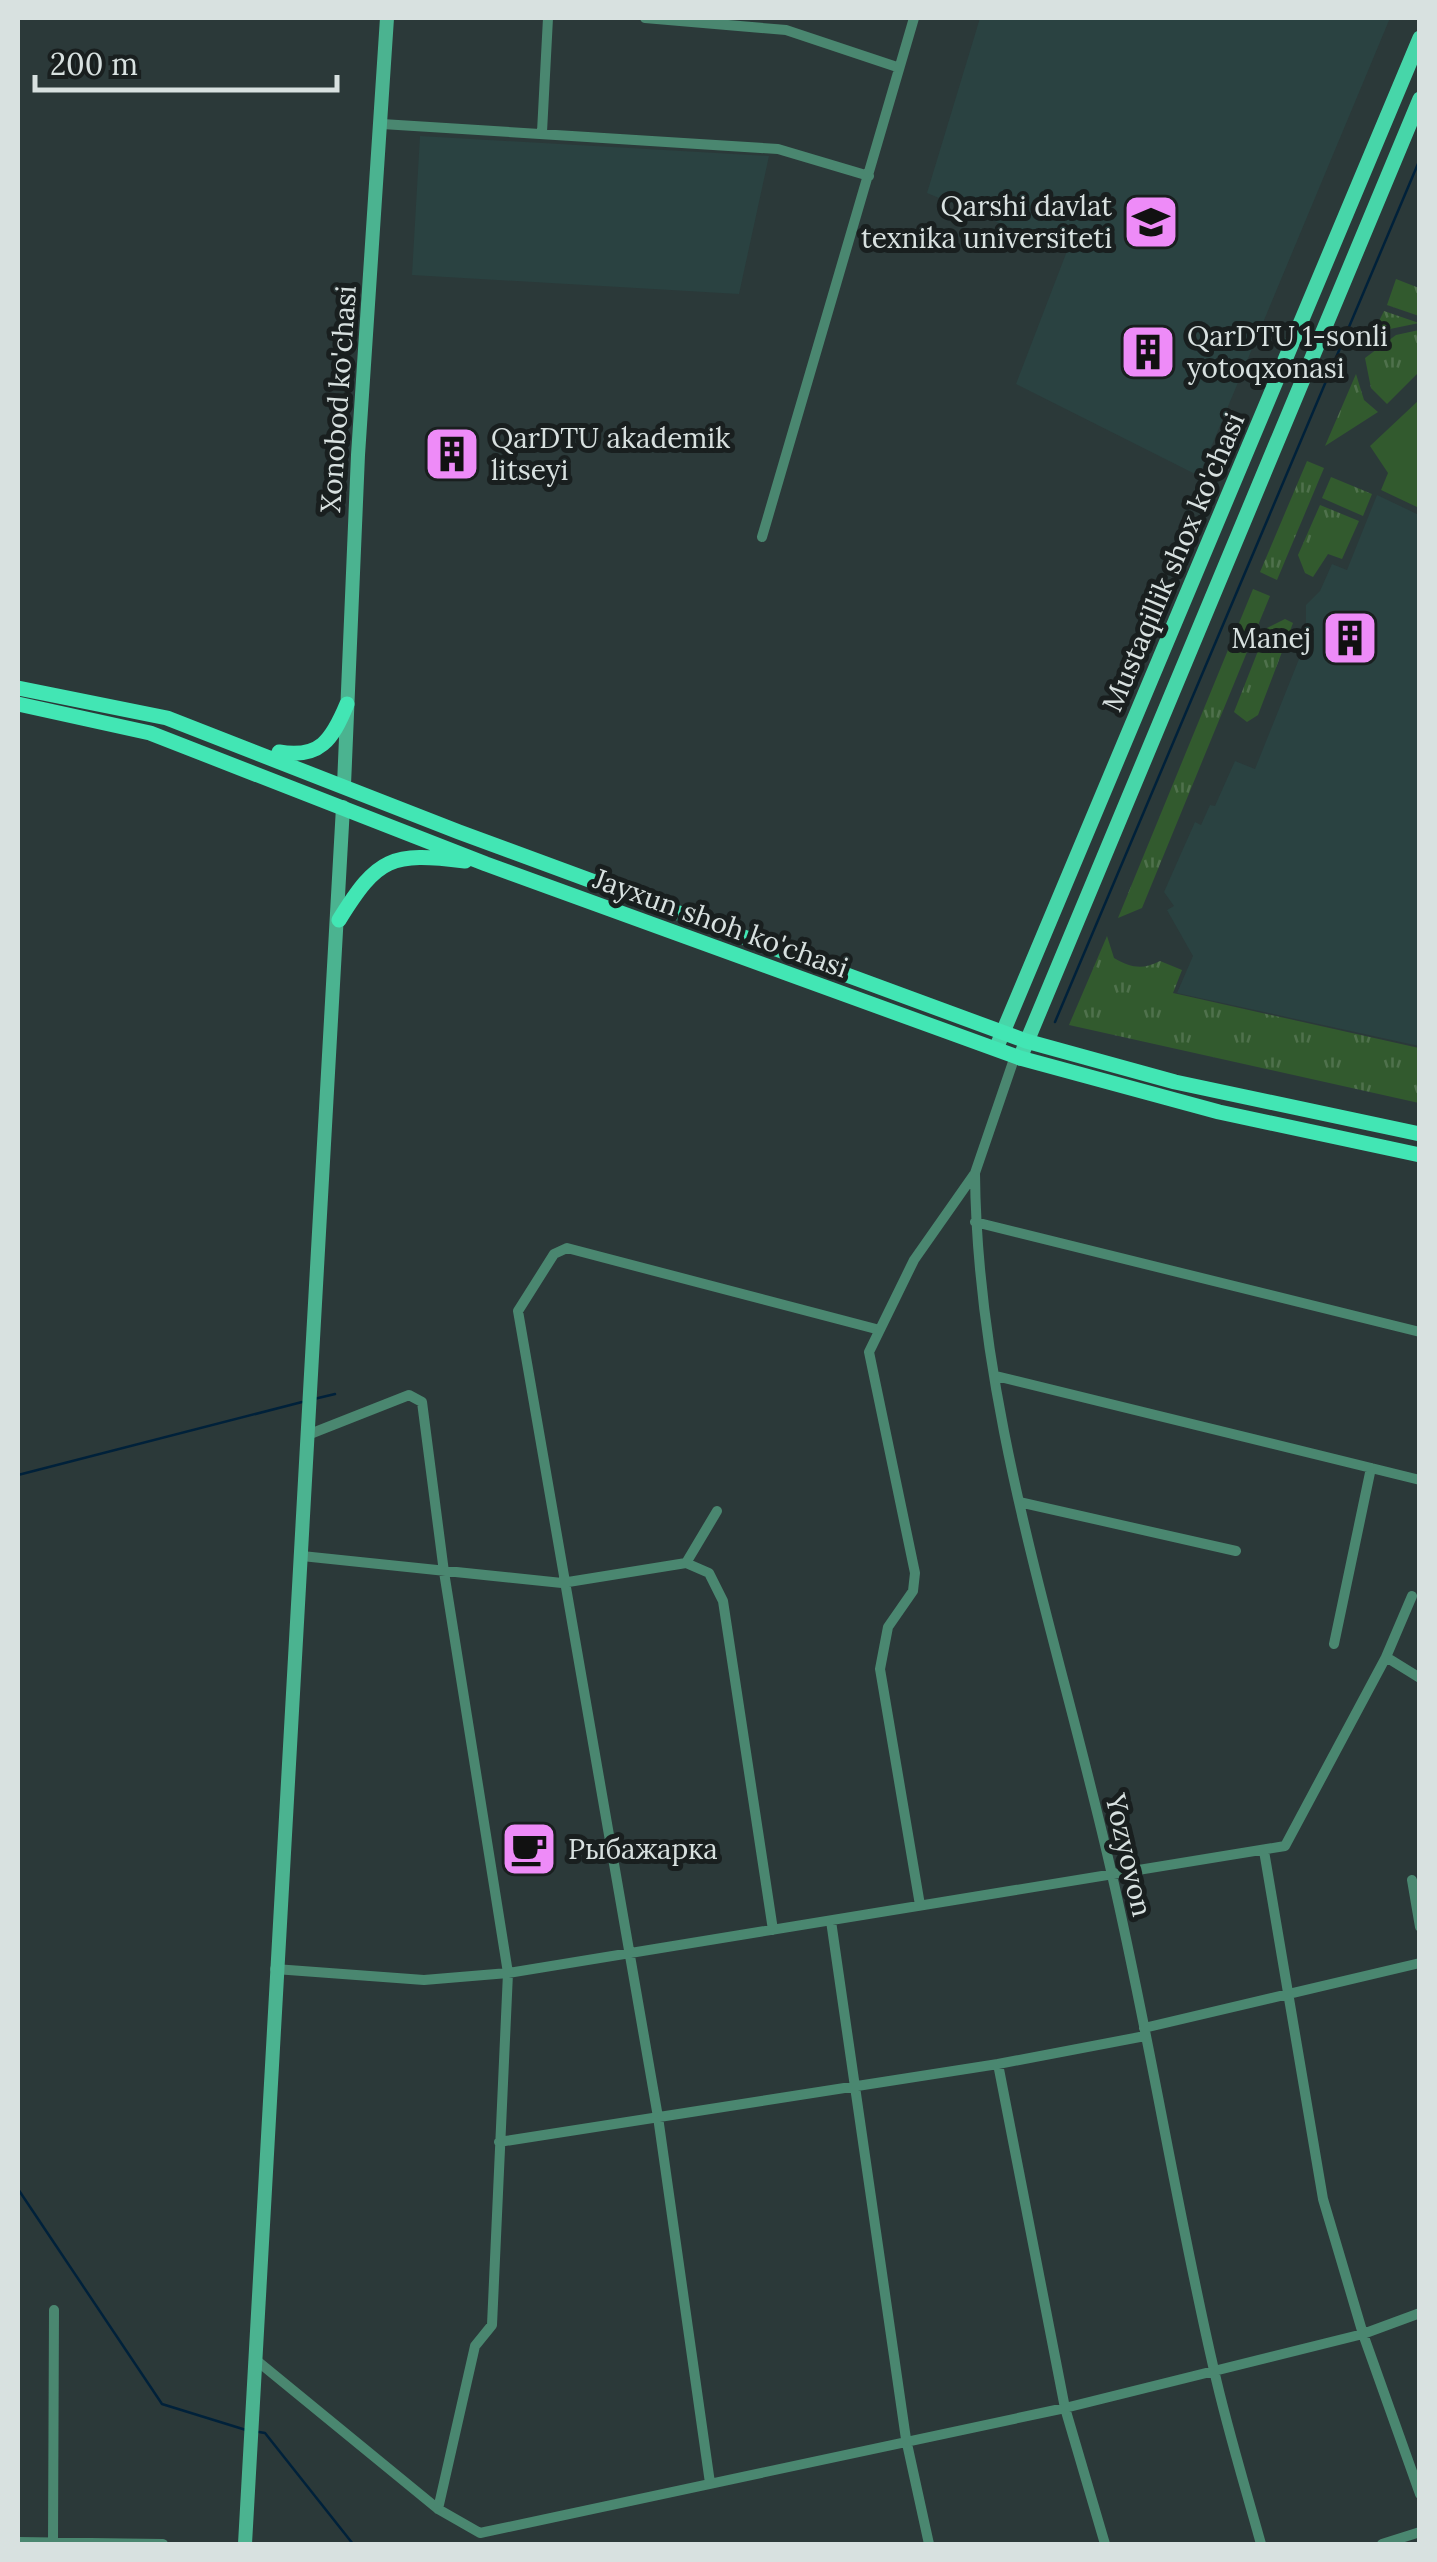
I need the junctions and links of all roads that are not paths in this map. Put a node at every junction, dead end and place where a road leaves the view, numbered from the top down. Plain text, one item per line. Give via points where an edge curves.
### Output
1 (388, 18) edge
2 (548, 18) edge
3 (644, 18) edge
4 (914, 18) edge
5 (1420, 38) edge
6 (897, 67) junction
7 (1412, 78) edge
8 (1420, 99) edge
9 (382, 124) junction
10 (542, 132) junction
11 (869, 176) junction
12 (762, 536) dead end
13 (18, 688) edge
14 (18, 704) edge
15 (347, 704) junction
16 (229, 740) junction
17 (344, 785) junction
18 (343, 807) junction
19 (486, 864) junction
20 (338, 920) junction
21 (1002, 1032) junction
22 (1026, 1041) junction
23 (995, 1050) junction
24 (1018, 1057) junction
25 (1420, 1134) edge
26 (1420, 1156) edge
27 (975, 1173) junction
28 (976, 1222) junction
29 (876, 1329) junction
30 (1420, 1332) edge
31 (996, 1376) junction
32 (310, 1434) junction
33 (1371, 1468) junction
34 (1420, 1480) edge
35 (1020, 1502) junction
36 (717, 1512) dead end
37 (1236, 1551) dead end
38 (302, 1556) junction
39 (686, 1563) junction
40 (444, 1572) junction
41 (562, 1583) junction
42 (1412, 1596) dead end
43 (1334, 1644) dead end
44 (1386, 1657) junction
45 (1420, 1678) edge
46 (1264, 1852) junction
47 (1113, 1876) junction
48 (1412, 1880) dead end
49 (920, 1905) junction
50 (831, 1921) junction
51 (1420, 1927) edge
52 (773, 1930) junction
53 (630, 1951) junction
54 (1420, 1963) edge
55 (275, 1969) junction
56 (508, 1973) junction
57 (1286, 1996) junction
58 (1145, 2032) junction
59 (998, 2064) junction
60 (852, 2086) junction
61 (658, 2117) junction
62 (499, 2142) junction
63 (54, 2310) dead end
64 (1420, 2313) edge
65 (1363, 2334) junction
66 (256, 2359) junction
67 (1214, 2371) junction
68 (1065, 2408) junction
69 (906, 2439) junction
70 (710, 2483) junction
71 (1420, 2494) edge
72 (438, 2509) junction
73 (1420, 2532) edge
74 (18, 2542) edge
75 (53, 2544) edge
76 (163, 2544) edge
77 (245, 2544) edge
78 (929, 2544) edge
79 (1105, 2544) edge
80 (1261, 2544) edge
81 (1382, 2544) edge

1 - 9 main road, Xonobod ko'chasi
2 - 10 street
3 - 6 street via 786,30
4 - 6 street
5 - 7 main road, Mustaqillik shox ko'chasi
6 - 11 street
7 - 21 main road, Mustaqillik shox ko'chasi
8 - 22 main road, Mustaqillik shox ko'chasi
9 - 10 street
9 - 15 main road, Xonobod ko'chasi
10 - 11 street via 778,149
11 - 12 street
13 - 16 highway, Jayxun shoh ko'chasi via 167,718
14 - 18 highway, Jayxun shoh ko'chasi via 150,733
15 - 16 highway via 335,733 321,749 303,755
15 - 17 main road, Xonobod ko'chasi
16 - 17 highway, Jayxun shoh ko'chasi
17 - 21 highway, Jayxun shoh ko'chasi
18 - 19 highway, Jayxun shoh ko'chasi
18 - 20 main road
19 - 20 highway via 399,858 366,876
19 - 23 highway, Jayxun shoh ko'chasi
20 - 32 main road
21 - 22 highway, Jayxun shoh ko'chasi
21 - 23 main road, Mustaqillik shox ko'chasi
22 - 24 main road, Mustaqillik shox ko'chasi
22 - 25 highway, Jayxun shoh ko'chasi via 1175,1082
23 - 24 highway, Jayxun shoh ko'chasi
24 - 26 highway, Jayxun shoh ko'chasi via 1219,1112
24 - 27 street
27 - 28 street, Yozyovon
27 - 29 street
28 - 30 street
28 - 31 street, Yozyovon
29 - 41 street via 567,1248 554,1254 518,1311
29 - 49 street via 868,1352 915,1572 913,1591 888,1627 880,1669
31 - 33 street
31 - 35 street, Yozyovon
32 - 38 main road
32 - 40 street via 416,1395
33 - 34 street
33 - 43 street
35 - 37 street
35 - 47 street, Yozyovon
36 - 39 street
38 - 40 street
38 - 55 main road
39 - 41 street
39 - 52 street via 709,1573 722,1601
40 - 41 street
40 - 56 street
41 - 53 street
42 - 44 street
44 - 45 street
44 - 46 street via 1291,1838
46 - 47 street
46 - 57 street
47 - 49 street
47 - 58 street, Yozyovon
48 - 51 street
49 - 50 street
50 - 52 street
50 - 60 street
52 - 53 street
53 - 56 street
53 - 61 street
54 - 57 street
55 - 56 street via 424,1980
55 - 66 main road
56 - 62 street
57 - 58 street
57 - 65 street via 1322,2199
58 - 59 street
58 - 67 street, Yozyovon
59 - 60 street
59 - 68 street
60 - 61 street
60 - 69 street
61 - 62 street
61 - 70 street
62 - 72 street via 492,2326 474,2346
63 - 75 street
64 - 65 street
65 - 67 street
65 - 71 street
66 - 72 street
66 - 77 main road
67 - 68 street
67 - 80 street, Yozyovon
68 - 69 street
68 - 79 street
69 - 70 street
69 - 78 street
70 - 72 street via 480,2533
73 - 81 street
74 - 75 street
75 - 76 street

